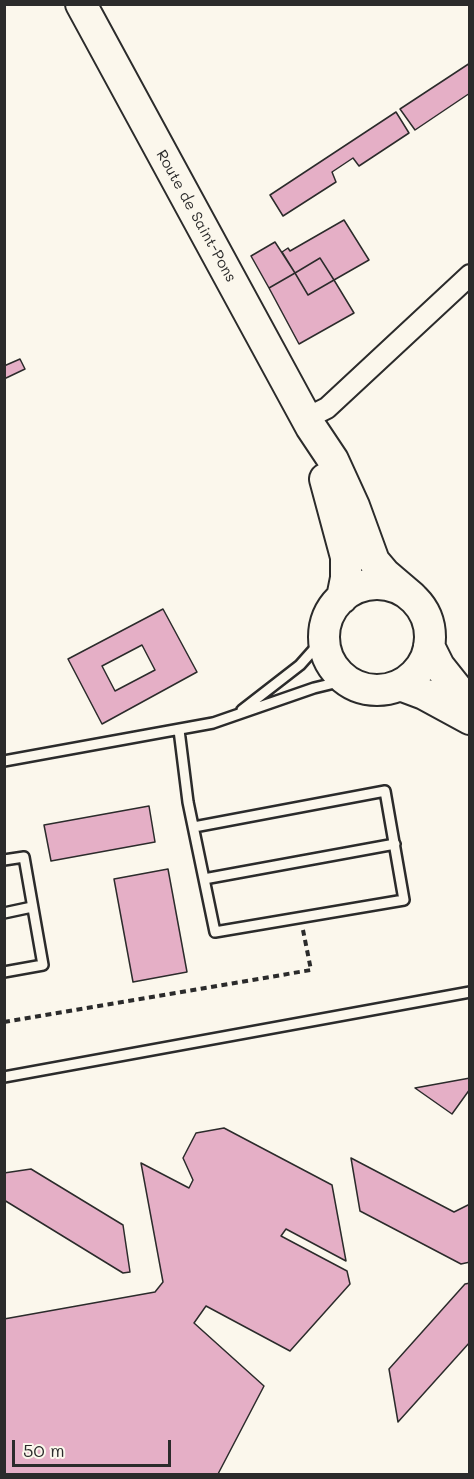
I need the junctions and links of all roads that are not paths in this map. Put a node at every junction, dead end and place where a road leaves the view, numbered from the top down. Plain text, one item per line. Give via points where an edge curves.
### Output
1 (81, 4) edge
2 (470, 275) edge
3 (309, 422) junction
4 (412, 597) junction
5 (342, 598) junction
6 (324, 638) junction
7 (429, 646) junction
8 (347, 680) junction
9 (400, 685) junction
10 (470, 705) edge
11 (235, 715) junction
12 (470, 719) edge
13 (179, 730) junction
14 (4, 761) edge
15 (194, 828) junction
16 (394, 844) junction
17 (4, 860) edge
18 (204, 879) junction
19 (33, 907) junction
20 (4, 913) edge
21 (4, 972) edge
22 (470, 992) edge
23 (4, 1077) edge

1 - 3 main road, Route de Saint-Pons
2 - 3 street
3 - 4 main road, Route de Saint-Pons via 333,460 374,561
3 - 5 main road, Route de Saint-Pons via 346,557
4 - 5 main road via 376,584 352,590
4 - 7 main road via 427,619
5 - 6 main road via 329,616
6 - 8 main road via 330,662
6 - 11 lane via 300,665
7 - 9 main road via 420,669
7 - 10 main road via 439,666
8 - 9 main road via 373,690
8 - 11 lane
9 - 12 main road
11 - 13 lane
13 - 14 lane
13 - 15 lane
15 - 16 lane via 385,791
15 - 18 lane
16 - 18 lane
16 - 18 lane via 404,900 215,932
17 - 19 lane via 24,857
19 - 20 lane
19 - 21 lane via 43,965
22 - 23 lane

